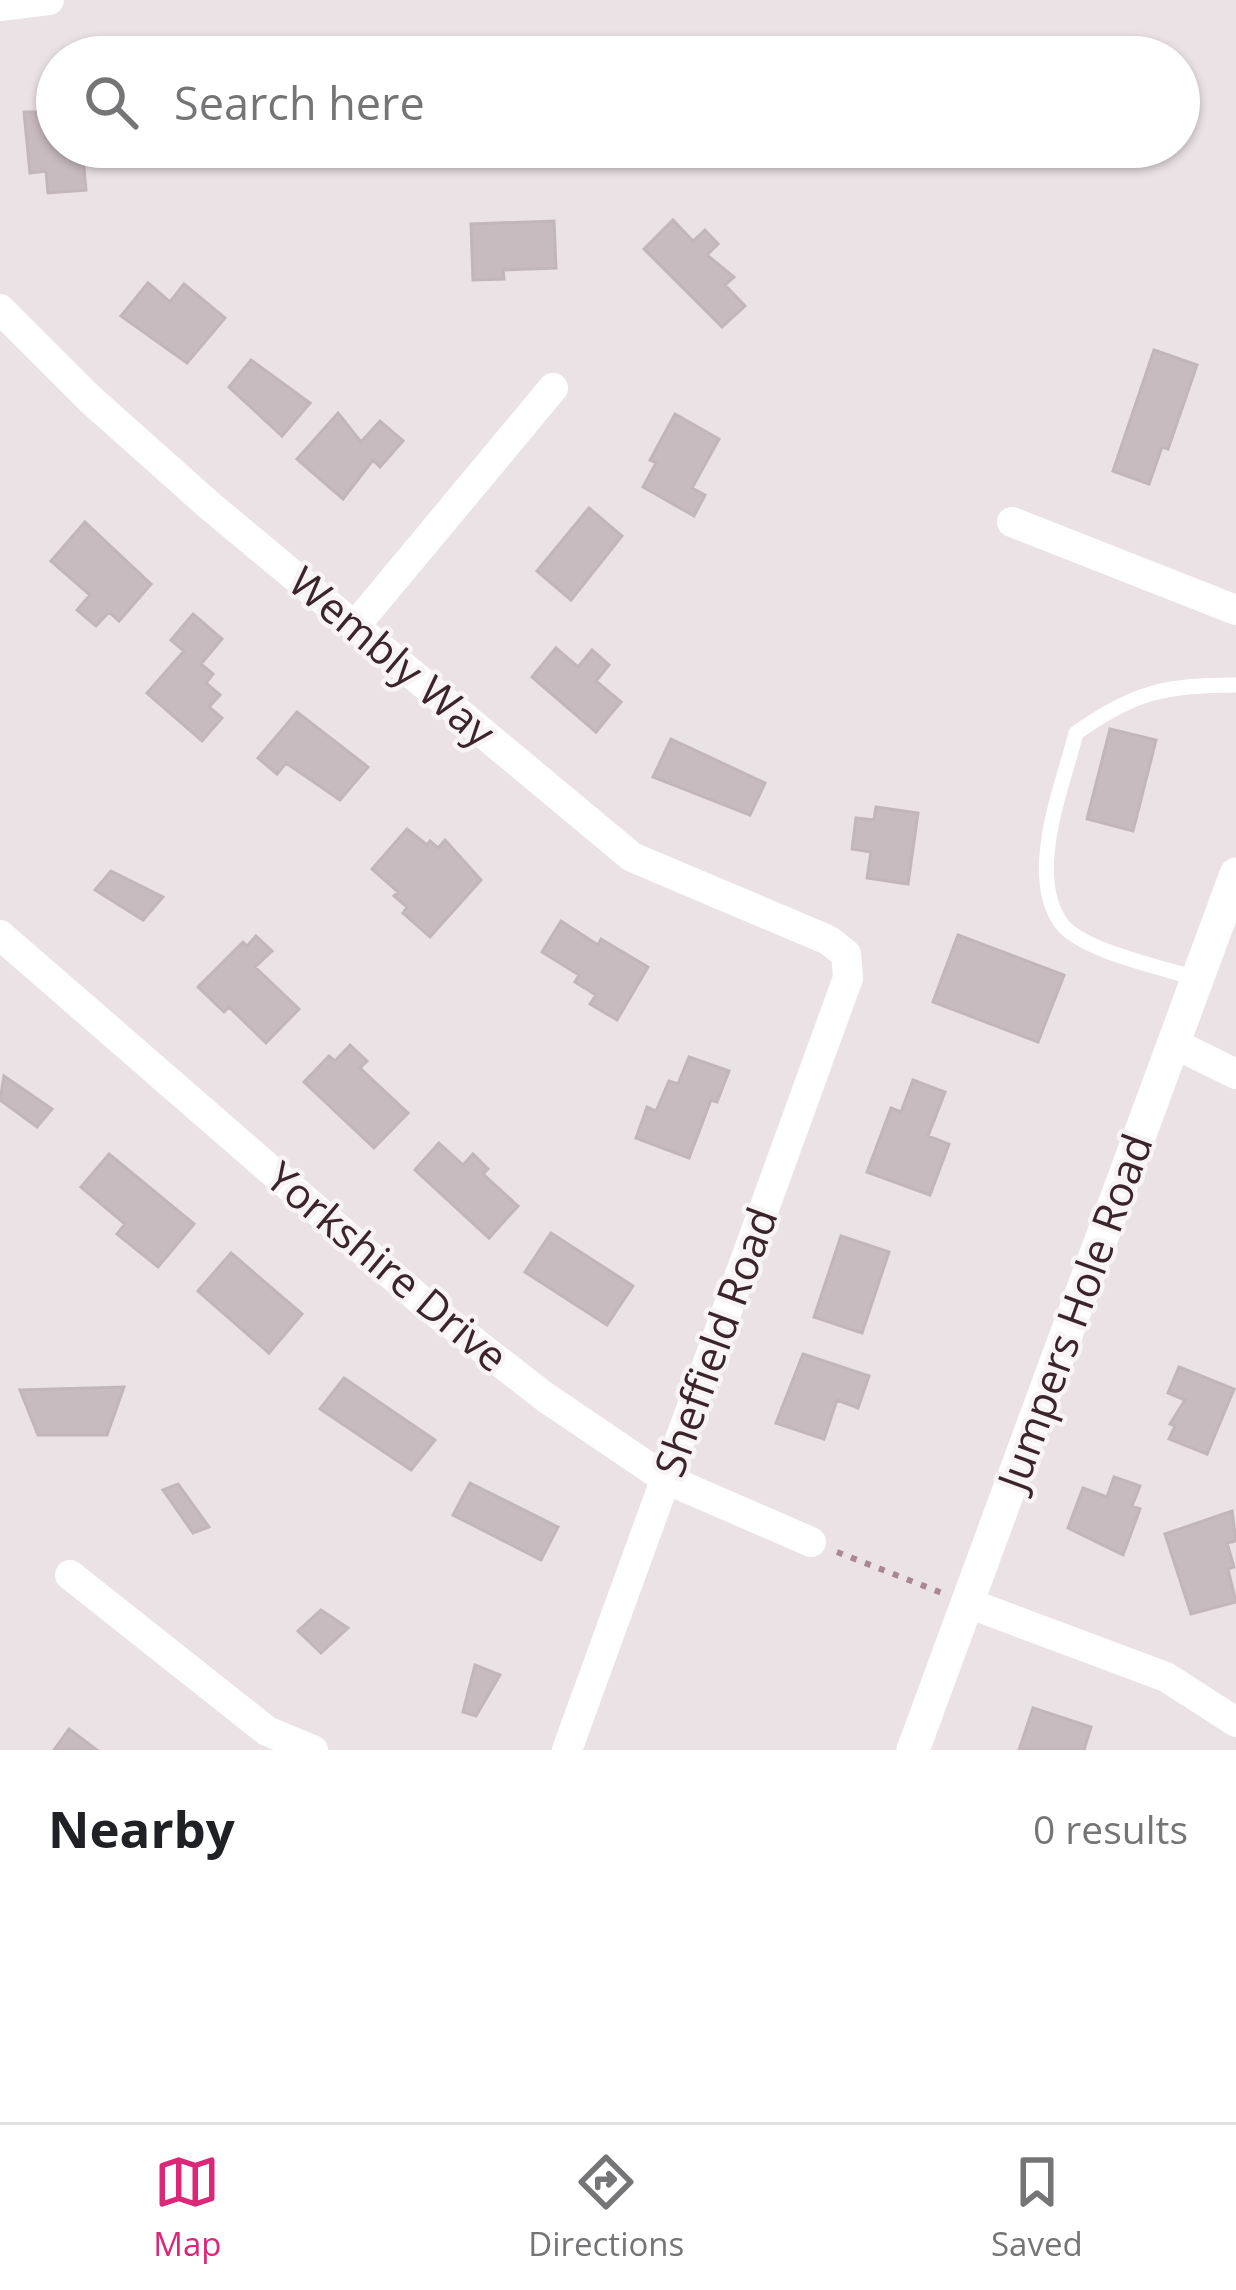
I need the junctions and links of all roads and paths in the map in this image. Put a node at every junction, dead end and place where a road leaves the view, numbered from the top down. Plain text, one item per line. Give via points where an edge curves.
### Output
1 (50, 0) edge
2 (0, 6) edge
3 (0, 309) edge
4 (553, 388) dead end
5 (1012, 522) dead end
6 (1236, 610) edge
7 (355, 626) junction
8 (1236, 685) edge
9 (1236, 874) edge
10 (0, 935) edge
11 (828, 940) joint
12 (1198, 979) junction
13 (1174, 1044) junction
14 (1236, 1074) edge
15 (666, 1479) junction
16 (811, 1542) joint
17 (70, 1575) dead end
18 (968, 1603) junction
19 (1232, 1708) edge
20 (314, 1750) edge
21 (567, 1750) edge
22 (913, 1750) edge

1 - 2 street
3 - 7 street, Wembly Way via 107,415
4 - 7 street
5 - 6 street
7 - 11 street, Wembly Way via 632,856
8 - 12 lane via 1154,691 1121,701 1076,733 1049,850 1047,890 1062,926 1112,952
9 - 12 main road, Jumpers Hole Road
10 - 15 street, Yorkshire Drive via 425,1304
11 - 15 street, Sheffield Road via 846,954 848,977
12 - 13 main road, Jumpers Hole Road
13 - 14 street
13 - 18 main road, Jumpers Hole Road
15 - 16 street, Yorkshire Drive
15 - 21 street, Sheffield Road
16 - 18 path
17 - 20 street via 267,1731
18 - 19 street via 1105,1650
18 - 22 main road, Jumpers Hole Road

